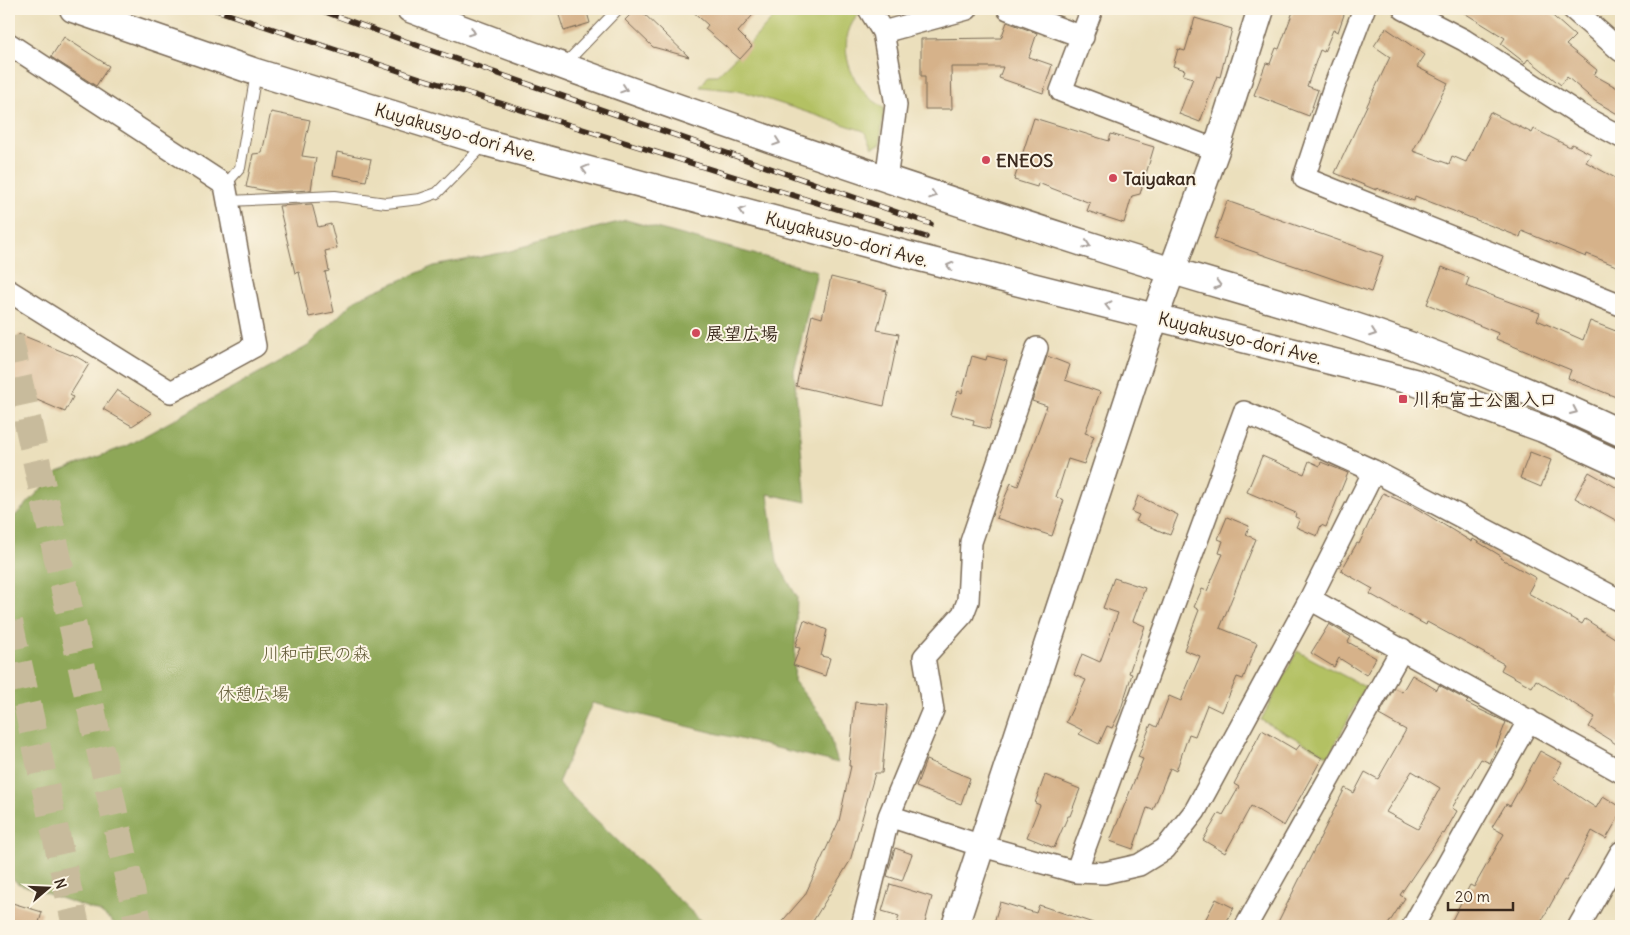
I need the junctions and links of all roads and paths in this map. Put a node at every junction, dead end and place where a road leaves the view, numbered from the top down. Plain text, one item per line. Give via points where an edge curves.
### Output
1 (73, 9) edge
2 (410, 9) edge
3 (618, 9) edge
4 (869, 9) edge
5 (968, 9) edge
6 (1008, 9) edge
7 (1092, 9) edge
8 (1262, 9) edge
9 (1364, 9) edge
10 (1404, 9) edge
11 (1573, 9) edge
12 (883, 32) junction
13 (1083, 37) junction
14 (9, 44) edge
15 (1621, 51) edge
16 (562, 67) junction
17 (256, 72) junction
18 (1621, 137) edge
19 (487, 143) junction
20 (1216, 150) junction
21 (886, 180) junction
22 (227, 193) junction
23 (1171, 272) junction
24 (9, 291) edge
25 (1621, 305) edge
26 (1155, 316) junction
27 (1037, 348) dead end
28 (1621, 434) edge
29 (1621, 465) edge
30 (1374, 471) junction
31 (1310, 599) junction
32 (1621, 601) edge
33 (1402, 649) junction
34 (1529, 720) junction
35 (1621, 772) edge
36 (889, 816) junction
37 (982, 846) junction
38 (1621, 852) edge
39 (1076, 872) junction
40 (862, 926) edge
41 (955, 926) edge
42 (1246, 926) edge
43 (1413, 926) edge
44 (1579, 926) edge

1 - 17 street, Kuyakusyo-dori Ave.
2 -> 16 street
3 - 16 lane
4 - 12 street
5 - 12 street
6 - 13 street
7 - 13 street
8 - 20 street
9 - 25 street via 1304,178
10 - 18 street via 1464,40 1582,116
11 - 15 street
12 - 21 street via 896,105
13 - 20 street via 1061,91
14 - 22 street
16 -> 21 street
17 - 19 street, Kuyakusyo-dori Ave.
17 - 22 lane via 240,168
19 - 22 lane via 437,193 420,199 386,204 335,196
26 -> 19 street, Kuyakusyo-dori Ave. via 910,256
20 - 23 street
21 -> 23 street
22 - 24 street via 255,346 171,392
23 - 26 street
23 -> 28 street via 1323,315 1438,356
26 - 29 street, Kuyakusyo-dori Ave. via 1414,382 1543,430
26 - 37 street
27 - 36 street via 971,542 968,602 963,614 924,657 932,710
30 - 31 street
30 - 32 street
30 - 39 street via 1244,412
31 - 33 street
31 - 39 street via 1195,811 1165,848 1139,865 1104,874
33 - 34 street
33 - 42 street
34 - 35 street
34 - 43 street
36 - 37 street
36 - 40 street
37 - 39 street
37 - 41 street
38 - 44 street

